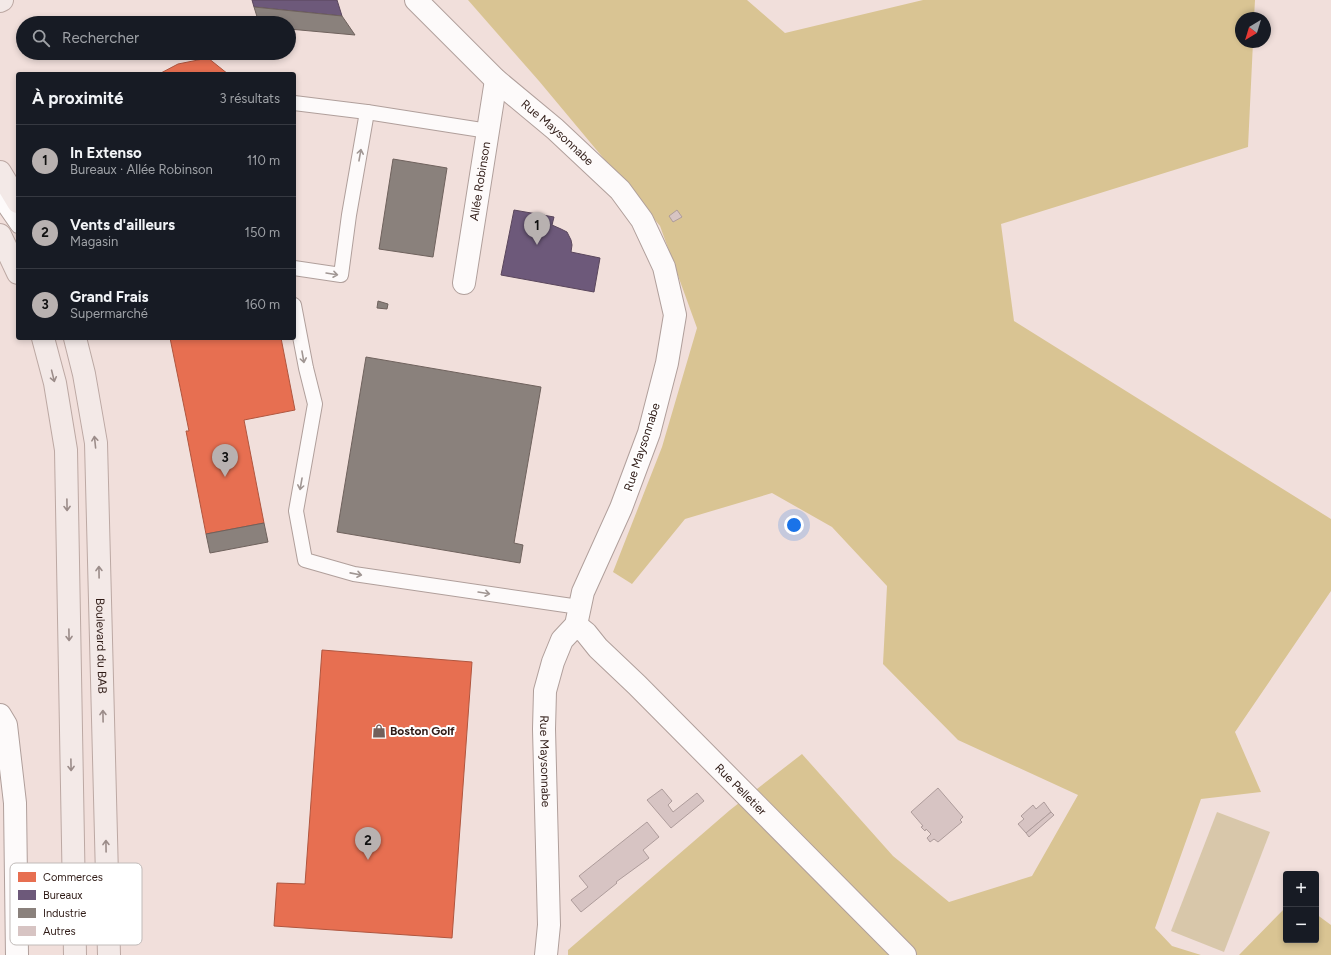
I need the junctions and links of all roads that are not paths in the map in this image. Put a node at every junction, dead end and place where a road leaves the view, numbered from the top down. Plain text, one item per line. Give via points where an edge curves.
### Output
1 (416, 0) edge
2 (496, 80) junction
3 (296, 102) edge
4 (367, 112) junction
5 (488, 131) junction
6 (0, 172) edge
7 (16, 199) edge
8 (0, 200) edge
9 (16, 223) edge
10 (0, 235) edge
11 (296, 268) edge
12 (16, 269) edge
13 (464, 283) dead end
14 (296, 316) edge
15 (44, 340) edge
16 (76, 340) edge
17 (578, 616) junction
18 (0, 715) edge
19 (16, 863) edge
20 (73, 863) edge
21 (107, 863) edge
22 (17, 945) edge
23 (75, 945) edge
24 (109, 945) edge
25 (17, 955) edge
26 (75, 955) edge
27 (109, 955) edge
28 (546, 955) edge
29 (905, 955) edge

1 - 2 street, Rue Maysonnabe
2 - 5 street, Allée Robinson
2 - 17 street, Rue Maysonnabe via 555,129 620,190 642,220 664,267 675,315 667,363 649,433 621,508 583,592
3 - 4 lane
4 - 5 lane
11 -> 4 lane via 340,275
5 - 13 street, Allée Robinson
6 - 7 main road
8 - 9 lane
10 - 12 main road
14 -> 17 lane via 315,404 296,511 305,560 354,574
15 -> 20 main road via 55,383 66,450
21 -> 16 main road, Boulevard du BAB via 96,443
17 - 28 street, Rue Maysonnabe via 562,640 545,691 549,925
17 - 29 street, Rue Pelletier via 586,633 598,648
18 - 19 street via 6,725 15,803
22 - 25 street
23 -> 26 main road
27 -> 24 main road, Boulevard du BAB

